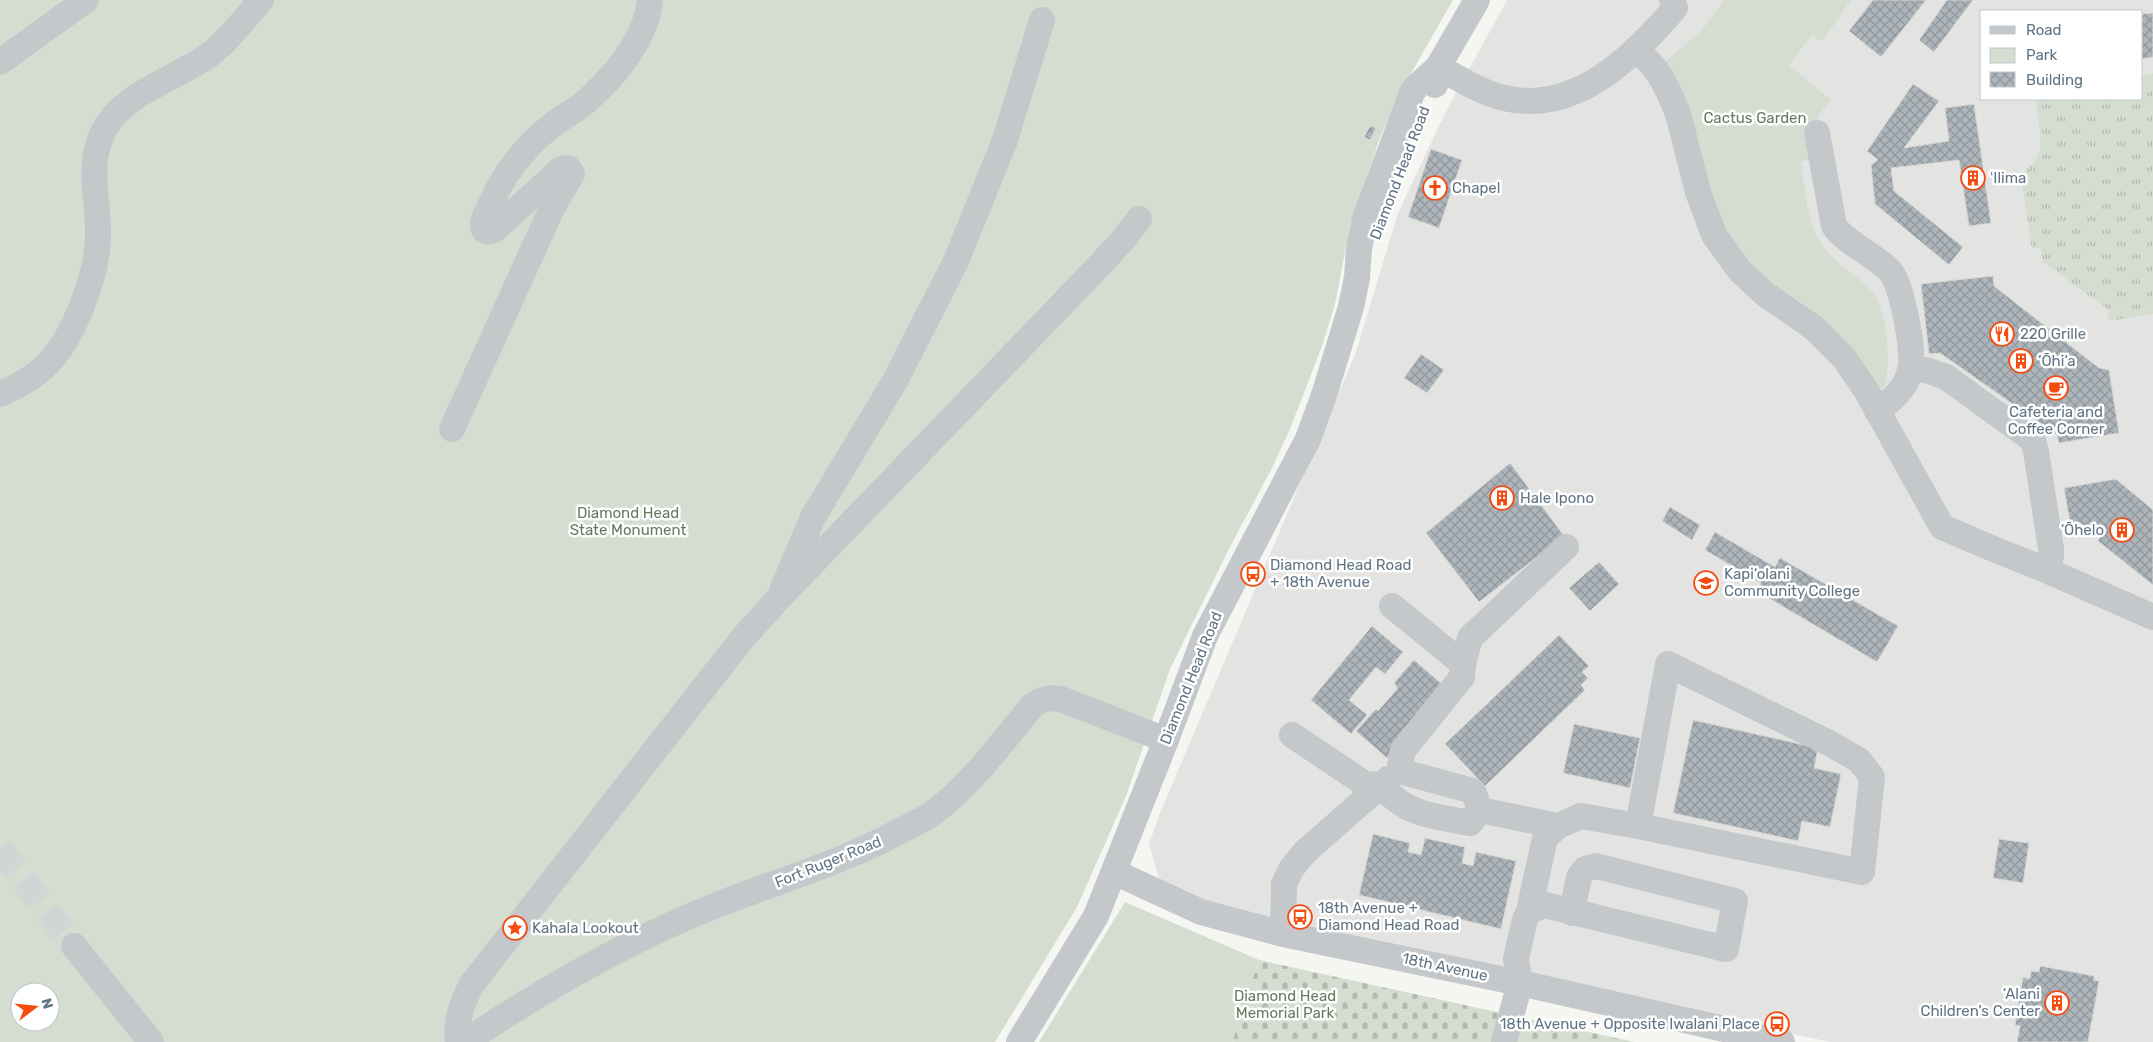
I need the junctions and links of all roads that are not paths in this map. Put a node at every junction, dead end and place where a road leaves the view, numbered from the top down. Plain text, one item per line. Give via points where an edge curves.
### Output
1 (86, 0) edge
2 (260, 0) edge
3 (650, 0) edge
4 (1478, 0) edge
5 (1672, 0) edge
6 (1042, 20) dead end
7 (1637, 51) junction
8 (0, 62) edge
9 (1438, 67) junction
10 (1818, 133) dead end
11 (1139, 219) dead end
12 (1911, 369) junction
13 (0, 394) edge
14 (1877, 411) junction
15 (452, 429) dead end
16 (1566, 547) dead end
17 (2046, 570) junction
18 (779, 598) junction
19 (1392, 606) dead end
20 (2153, 617) edge
21 (1463, 664) junction
22 (1292, 735) dead end
23 (1166, 740) junction
24 (1389, 778) junction
25 (1480, 810) junction
26 (1558, 826) junction
27 (1638, 826) junction
28 (1114, 872) junction
29 (1529, 911) junction
30 (1572, 914) junction
31 (1283, 934) junction
32 (74, 946) tunnel mouth
33 (1520, 983) junction
34 (151, 1042) edge
35 (458, 1042) edge
36 (464, 1042) edge
37 (1019, 1042) edge
38 (1504, 1042) edge
39 (1782, 1042) edge

1 - 8 street
2 - 13 street via 222,44 130,103 104,130 94,162 98,247 89,285 69,335 54,358 31,378
3 - 15 street via 645,22 630,52 592,97 529,145 506,174 482,222 484,230 492,232 561,169 568,168 572,174 552,208
4 - 9 street, Diamond Head Road
5 - 7 street via 1675,8
6 - 18 street via 1005,140 956,260 896,381 813,517
7 - 9 street via 1596,81 1565,96 1537,102 1504,98
7 - 14 street via 1651,61 1672,99 1706,217 1727,256 1765,294 1832,343 1854,371
9 - 23 street, Diamond Head Road via 1412,93 1372,197 1339,350 1308,438 1205,636
10 - 12 street via 1834,226 1890,271 1901,291
11 - 18 street via 1088,277
12 - 14 street via 1901,390
12 - 17 street via 1926,370 1946,378 2033,440 2051,550
14 - 17 street via 1942,526
16 - 21 street via 1470,638
17 - 20 street
18 - 35 street via 742,639 479,974 461,1006
19 - 21 street
21 - 24 street via 1462,677 1403,750
22 - 24 street via 1365,784
23 - 28 street, Diamond Head Road
23 - 36 street, Fort Ruger Road via 1061,699 1039,701 1032,705 961,789 934,812 890,837 834,862 716,906 621,949 557,984
24 - 25 street via 1474,792
24 - 25 street via 1392,798 1417,813 1470,823
24 - 31 street via 1305,852 1291,869 1284,884
25 - 26 street
26 - 27 street via 1581,816
26 - 29 street via 1545,838
27 - 27 street via 1862,872 1872,777 1859,760 1829,742 1668,664
28 - 31 street, 18th Avenue via 1201,912
28 - 37 street, Diamond Head Road via 1090,929
29 - 30 street via 1544,906
29 - 33 street via 1516,959
30 - 30 street via 1726,949 1736,901 1596,866 1585,869 1579,877
31 - 33 street, 18th Avenue
32 - 34 street
33 - 38 street
33 - 39 street, 18th Avenue

